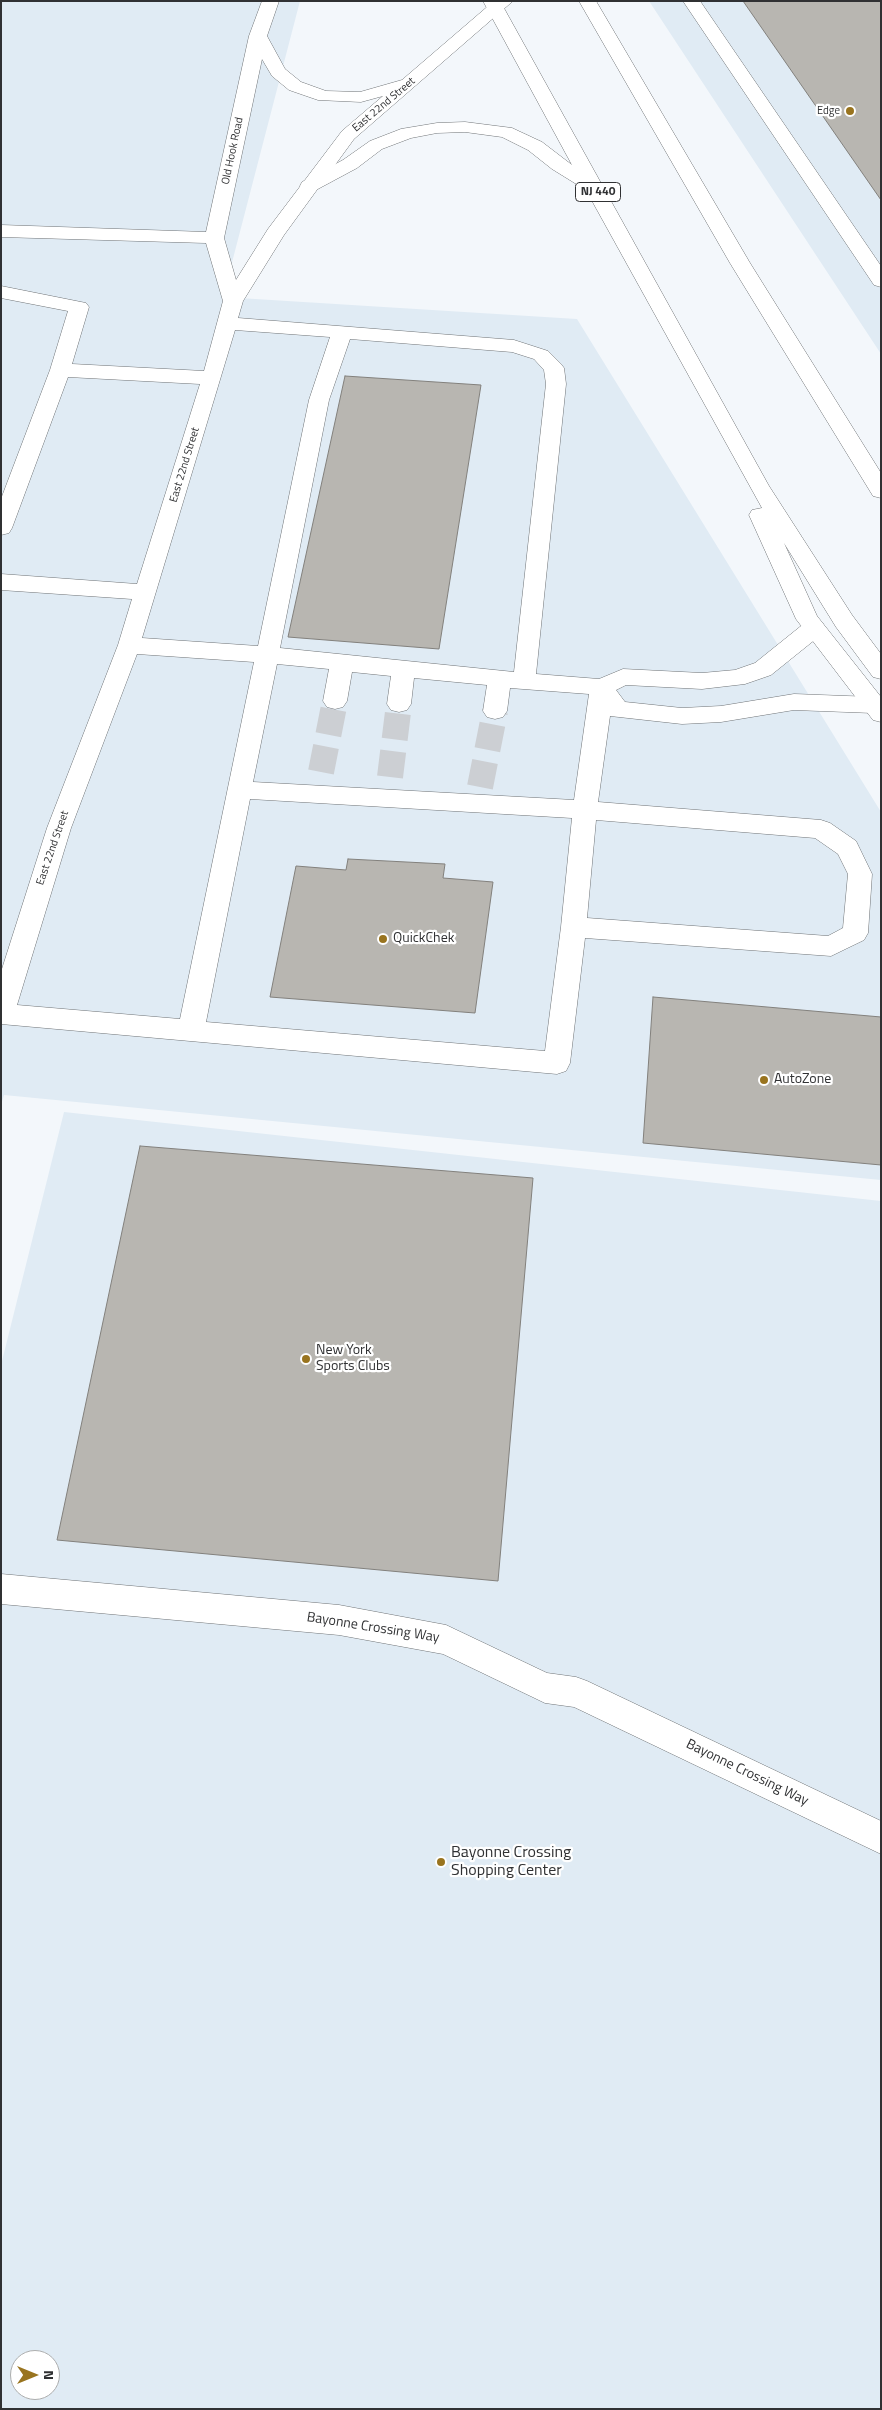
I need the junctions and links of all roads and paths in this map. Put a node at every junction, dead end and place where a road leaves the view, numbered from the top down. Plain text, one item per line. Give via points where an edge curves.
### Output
1 (271, 1) edge
2 (587, 1) edge
3 (691, 1) edge
4 (497, 4) edge
5 (258, 36) junction
6 (411, 82) junction
7 (309, 186) junction
8 (596, 188) junction
9 (1, 231) edge
10 (214, 238) junction
11 (881, 281) edge
12 (1, 292) edge
13 (233, 301) junction
14 (228, 323) junction
15 (342, 332) junction
16 (60, 370) junction
17 (698, 377) junction
18 (212, 378) junction
19 (881, 491) edge
20 (1, 528) edge
21 (1, 582) edge
22 (145, 592) junction
23 (814, 628) junction
24 (129, 645) junction
25 (266, 655) junction
26 (342, 662) junction
27 (404, 668) junction
28 (881, 672) edge
29 (500, 678) junction
30 (524, 680) junction
31 (602, 687) junction
32 (335, 701) tunnel mouth
33 (399, 704) tunnel mouth
34 (495, 710) tunnel mouth
35 (877, 710) edge
36 (239, 790) junction
37 (585, 810) junction
38 (574, 927) junction
39 (10, 950) edge
40 (1, 1014) edge
41 (191, 1030) junction
42 (1, 1589) edge
43 (881, 1838) edge

1 - 5 main road, Old Hook Road
2 - 19 main road via 740,263
3 - 11 main road
4 - 6 main road, East 22nd Street
4 - 8 main road, NJ 440
5 - 6 main road via 278,72 295,86 324,96 361,97
5 - 10 main road, Old Hook Road
6 - 7 main road, East 22nd Street via 348,135
7 - 8 main road via 384,142 407,133 465,127 506,132 535,146
7 - 13 main road, East 22nd Street
8 - 17 main road, NJ 440
9 - 10 main road
10 - 13 main road, Old Hook Road
12 - 16 main road via 79,307
13 - 14 main road, East 22nd Street
14 - 15 main road
14 - 18 main road, East 22nd Street
15 - 25 main road via 319,400
15 - 30 main road via 514,346 541,355 554,368 556,384
16 - 18 main road
16 - 20 main road
17 - 23 main road via 807,619
17 - 28 main road, NJ 440 via 759,487 844,621
18 - 22 main road, East 22nd Street
21 - 22 main road
22 - 24 main road, East 22nd Street
23 - 31 main road via 763,669 737,678 623,677
23 - 35 main road
24 - 25 main road
24 - 39 main road, East 22nd Street
25 - 26 main road
25 - 36 main road
26 - 27 main road
26 - 32 main road
27 - 29 main road
27 - 33 main road
29 - 30 main road
29 - 34 main road
30 - 31 main road
31 - 35 main road via 618,710 682,716 721,714 794,702
31 - 37 main road
36 - 37 main road via 319,783 479,795
36 - 41 main road
37 - 38 main road
37 - 38 main road via 821,829 848,848 860,874 855,933 831,946
38 - 41 main road via 557,1063
39 - 40 main road, East 22nd Street
40 - 41 main road
42 - 43 main road, Bayonne Crossing Way via 339,1620 446,1640 545,1688 576,1692

